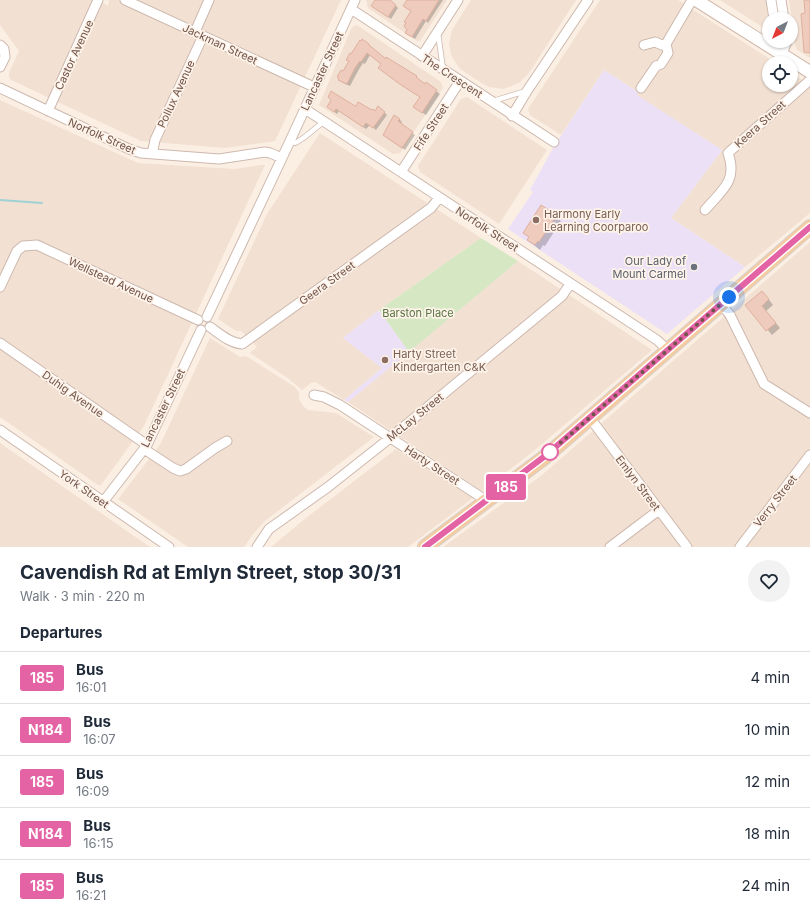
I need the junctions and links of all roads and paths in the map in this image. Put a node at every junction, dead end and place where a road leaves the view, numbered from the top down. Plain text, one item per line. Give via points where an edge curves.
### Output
1 (98, 0) edge
2 (125, 0) edge
3 (209, 0) edge
4 (355, 0) edge
5 (458, 0) edge
6 (588, 0) edge
7 (692, 0) edge
8 (696, 0) edge
9 (771, 0) edge
10 (781, 0) edge
11 (350, 9) junction
12 (773, 12) edge
13 (783, 12) edge
14 (437, 31) junction
15 (195, 32) junction
16 (203, 36) junction
17 (762, 38) edge
18 (666, 44) junction
19 (0, 45) edge
20 (644, 45) dead end
21 (775, 48) edge
22 (784, 48) edge
23 (782, 54) junction
24 (422, 56) junction
25 (0, 67) edge
26 (443, 71) junction
27 (810, 72) edge
28 (810, 80) edge
29 (460, 81) junction
30 (314, 87) junction
31 (0, 88) edge
32 (642, 88) dead end
33 (527, 91) junction
34 (491, 101) junction
35 (48, 110) junction
36 (305, 110) junction
37 (512, 116) junction
38 (324, 122) junction
39 (290, 141) junction
40 (554, 142) dead end
41 (152, 154) junction
42 (282, 158) junction
43 (401, 172) junction
44 (439, 198) junction
45 (705, 210) dead end
46 (810, 227) edge
47 (570, 284) junction
48 (0, 287) edge
49 (721, 304) junction
50 (202, 318) junction
51 (206, 328) junction
52 (0, 343) edge
53 (668, 350) junction
54 (314, 395) dead end
55 (810, 413) edge
56 (590, 418) junction
57 (0, 430) edge
58 (390, 438) junction
59 (227, 441) dead end
60 (145, 447) junction
61 (810, 456) edge
62 (487, 501) junction
63 (103, 502) junction
64 (659, 510) junction
65 (169, 547) edge
66 (257, 547) edge
67 (425, 547) edge
68 (610, 547) edge
69 (687, 547) edge
70 (740, 547) edge

1 - 35 street, Castor Avenue
2 - 15 street, Jackman Street
3 - 15 street
4 - 11 street, Lancaster Street
5 - 14 street
6 - 33 street
7 - 18 street
8 - 17 main road
9 - 12 street
10 - 13 street
11 - 24 street, The Crescent
11 - 30 street, Lancaster Street
14 - 24 street
14 - 26 lane
15 - 16 street, Jackman Street
16 - 30 street, Jackman Street
16 - 41 street, Pollux Avenue via 155,140
18 - 20 street via 655,42
18 - 32 street via 668,53
19 - 25 street via 4,49 5,57
21 - 23 main road
22 - 23 street
23 - 27 main road
24 - 26 street, The Crescent
26 - 29 street, The Crescent
28 - 45 street, Keera Street via 728,152 732,171 730,180
29 - 34 street, The Crescent
29 - 43 street, Fife Street
30 - 36 street, Lancaster Street
31 - 35 street, Norfolk Street
33 - 34 lane
33 - 37 street
34 - 37 street, The Crescent
35 - 41 street, Norfolk Street via 129,149
36 - 38 street, Norfolk Street
36 - 39 street, Lancaster Street
37 - 40 street, The Crescent
38 - 39 lane, Lancaster Street via 302,140 295,143
38 - 43 street, Norfolk Street
39 - 42 street, Lancaster Street
41 - 42 street, Norfolk Street via 219,159 265,152
42 - 50 street, Lancaster Street
43 - 44 street, Norfolk Street
44 - 47 street, Norfolk Street
44 - 51 street, Geera Street via 431,208 242,344
46 - 49 main road
47 - 53 street, Norfolk Street via 657,340
47 - 58 street, McLay Street via 562,296
48 - 50 street, Wellstead Avenue via 18,250 23,246 37,245
49 - 53 main road
49 - 55 street via 730,315 764,384
50 - 51 street via 198,326
51 - 60 street, Lancaster Street
52 - 60 street, Duhig Avenue
53 - 56 main road
54 - 58 street, Harty Street via 340,405
56 - 62 main road via 530,469
56 - 64 street, Emlyn Street
57 - 63 street, York Street
58 - 62 street, Harty Street
58 - 66 street, McLay Street via 270,530
59 - 60 street, Duhig Avenue via 186,470 173,468
60 - 63 street, Lancaster Street
61 - 70 street, Verry Street
62 - 67 main road
63 - 65 street, York Street
64 - 68 street
64 - 69 street, Emlyn Street

